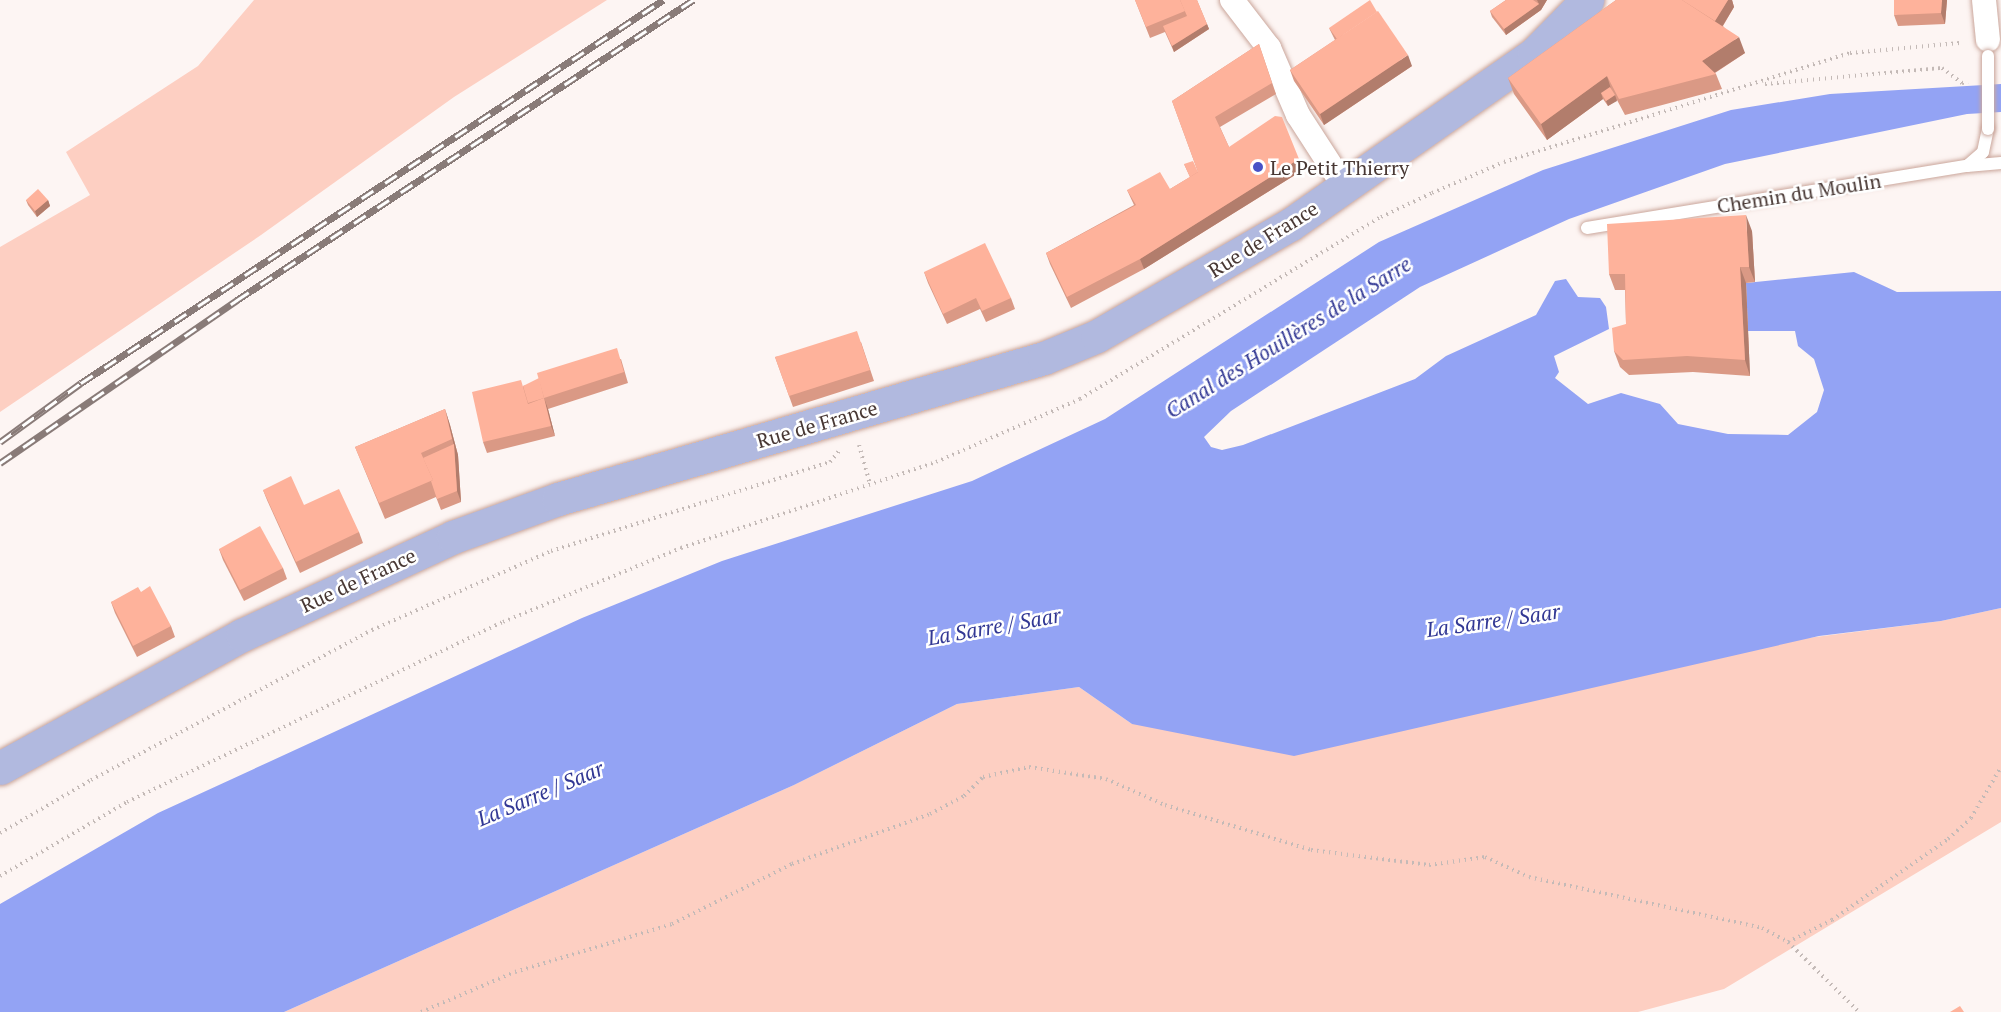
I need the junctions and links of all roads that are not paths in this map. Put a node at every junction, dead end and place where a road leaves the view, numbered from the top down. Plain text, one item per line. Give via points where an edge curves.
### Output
1 (1232, 0) edge
2 (1587, 0) edge
3 (1984, 0) edge
4 (1992, 45) edge
5 (2001, 163) edge
6 (1967, 166) junction
7 (1344, 186) junction
8 (1587, 228) dead end
9 (0, 768) edge

1 - 7 street via 1269,48 1298,115
2 - 7 main road, Rue de France via 1534,54
3 - 4 street
4 - 6 lane, bridge via 1988,129 1983,153
5 - 6 lane, Chemin du Moulin
6 - 8 lane, Chemin du Moulin
7 - 9 main road, Rue de France via 1291,224 1097,336 1044,358 558,499 453,537 242,635 68,727

